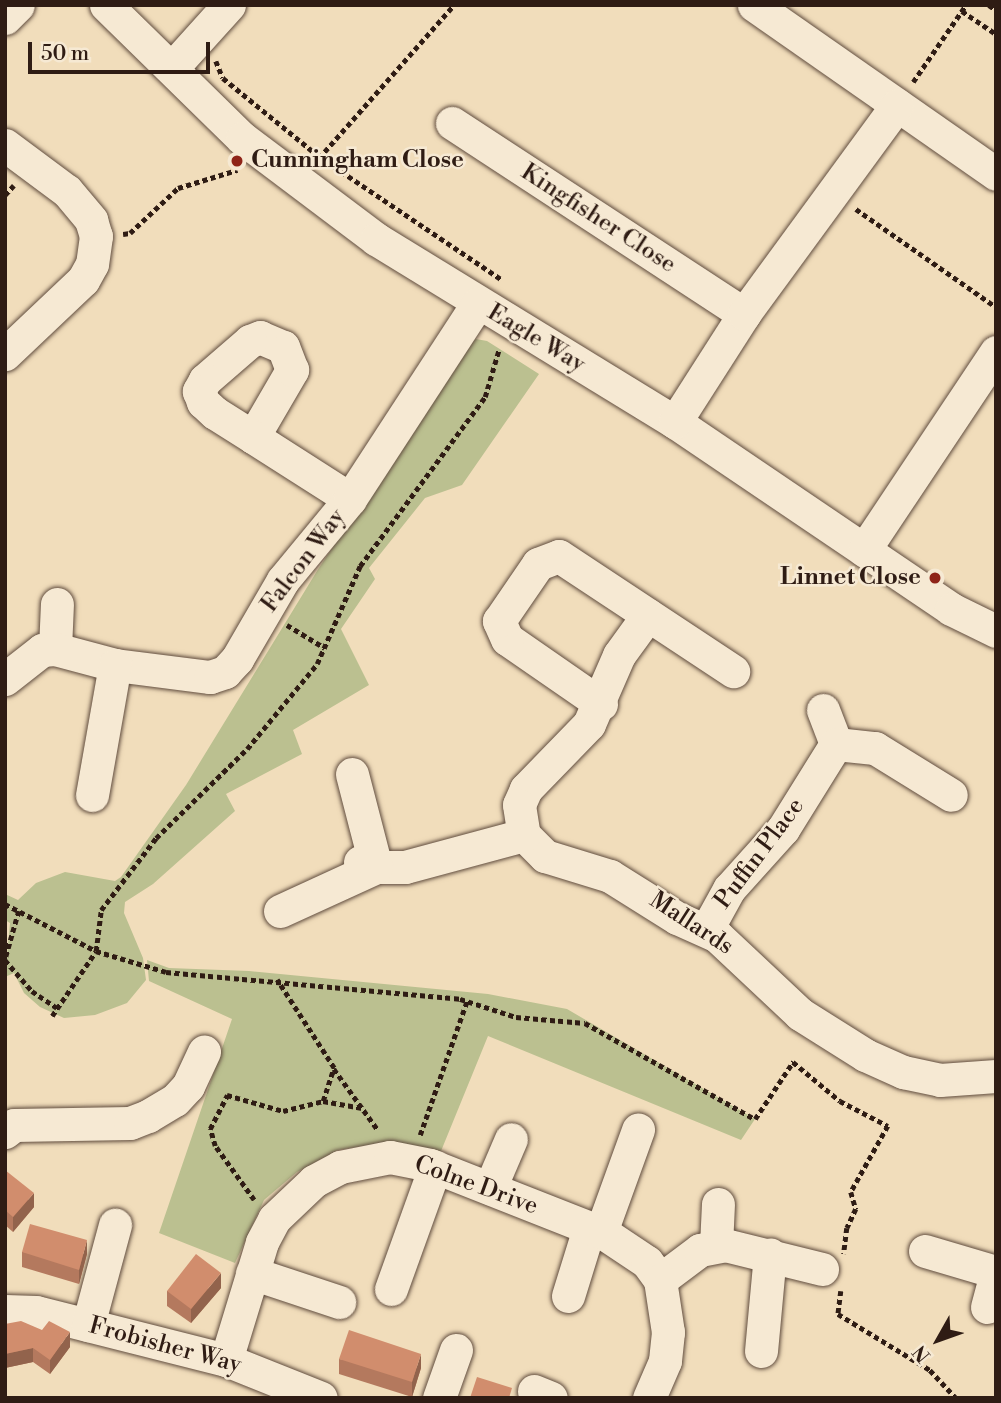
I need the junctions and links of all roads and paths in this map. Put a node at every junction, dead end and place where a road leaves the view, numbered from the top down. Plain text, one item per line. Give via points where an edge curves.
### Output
1 (18, 5) edge
2 (106, 5) edge
3 (229, 5) edge
4 (454, 5) edge
5 (754, 5) edge
6 (966, 5) edge
7 (989, 5) edge
8 (996, 10) edge
9 (962, 11) junction
10 (5, 18) edge
11 (996, 34) edge
12 (218, 51) dead end
13 (172, 68) junction
14 (897, 105) junction
15 (452, 123) dead end
16 (5, 145) edge
17 (320, 157) junction
18 (271, 161) junction
19 (996, 174) edge
20 (299, 183) junction
21 (833, 192) junction
22 (96, 236) junction
23 (503, 281) dead end
24 (477, 304) junction
25 (996, 307) edge
26 (744, 314) junction
27 (493, 345) dead end
28 (499, 349) junction
29 (996, 352) edge
30 (5, 354) edge
31 (509, 355) dead end
32 (675, 422) junction
33 (253, 438) dead end
34 (350, 499) junction
35 (863, 550) junction
36 (57, 604) dead end
37 (264, 612) junction
38 (648, 615) junction
39 (996, 631) edge
40 (326, 648) junction
41 (55, 649) junction
42 (116, 665) junction
43 (13, 671) edge
44 (733, 671) dead end
45 (601, 704) junction
46 (824, 710) dead end
47 (836, 744) junction
48 (352, 774) dead end
49 (92, 795) dead end
50 (951, 795) dead end
51 (524, 835) junction
52 (368, 865) junction
53 (5, 904) edge
54 (19, 911) junction
55 (280, 911) dead end
56 (707, 929) junction
57 (96, 951) junction
58 (276, 979) junction
59 (467, 1001) junction
60 (57, 1008) junction
61 (52, 1016) dead end
62 (204, 1051) dead end
63 (334, 1068) junction
64 (996, 1076) edge
65 (323, 1101) junction
66 (362, 1108) junction
67 (8, 1119) edge
68 (638, 1130) dead end
69 (382, 1132) dead end
70 (511, 1139) dead end
71 (415, 1141) dead end
72 (435, 1167) junction
73 (489, 1188) junction
74 (718, 1204) dead end
75 (274, 1219) junction
76 (115, 1225) dead end
77 (595, 1230) junction
78 (716, 1247) junction
79 (925, 1251) dead end
80 (770, 1254) junction
81 (836, 1270) junction
82 (996, 1272) edge
83 (252, 1273) junction
84 (660, 1280) junction
85 (391, 1289) dead end
86 (568, 1296) dead end
87 (339, 1302) dead end
88 (987, 1307) dead end
89 (5, 1311) edge
90 (88, 1325) junction
91 (456, 1350) dead end
92 (761, 1351) dead end
93 (226, 1360) junction
94 (321, 1398) edge
95 (439, 1398) edge
96 (649, 1398) edge
97 (956, 1398) edge

1 - 10 street
2 - 13 street, Eagle Way
3 - 13 street
4 - 17 path
5 - 14 street
6 - 9 path
7 - 8 path
9 - 11 path
9 - 14 path
12 - 17 path via 216,61 223,78
13 - 18 street, Eagle Way
14 - 19 street
14 - 21 street
15 - 26 street, Kingfisher Close
16 - 22 street via 67,191 91,220
17 - 20 path
17 - 23 path
18 - 20 street, Eagle Way
18 - 22 path via 178,188 130,233
20 - 24 street, Eagle Way
21 - 25 path
21 - 26 street
22 - 30 street via 92,264 83,280
24 - 32 street, Eagle Way
24 - 34 street, Falcon Way
26 - 32 street
27 - 28 path
28 - 31 path
28 - 40 path via 485,397 360,566
29 - 35 street
32 - 35 street, Eagle Way
33 - 34 street
34 - 37 street, Falcon Way via 283,580
35 - 39 street, Eagle Way via 951,609
36 - 41 street
37 - 40 path
37 - 42 street, Falcon Way via 225,672 210,677
38 - 44 street
38 - 45 street via 619,655
38 - 45 street via 559,556 538,564 499,621 507,639
40 - 57 path via 247,750 180,812 101,910
41 - 42 street, Falcon Way
41 - 43 street via 42,650
42 - 49 street
45 - 51 street via 570,748 526,789 519,805
46 - 47 street
47 - 50 street via 875,748
47 - 56 street, Puffin Place via 783,829 729,889
48 - 52 street
51 - 52 street via 405,867
51 - 56 street, Mallards via 545,856 610,876 677,918
52 - 55 street
53 - 54 path
54 - 57 path
54 - 60 path via 5,960 32,991
56 - 64 street, Mallards via 800,1014 865,1055 903,1072 940,1080
57 - 58 path via 166,972
57 - 60 path
58 - 59 path
58 - 63 path
59 - 71 path via 422,1133
59 - 81 path via 516,1017 585,1023 755,1119 793,1062 840,1101 888,1126 851,1192 856,1209
60 - 61 path
62 - 67 street via 188,1086 175,1100 130,1123
63 - 65 path
63 - 66 path
65 - 66 path
65 - 75 path via 283,1111 226,1095 210,1129 215,1146 260,1208
66 - 69 path
68 - 77 street
70 - 73 street
72 - 73 street, Colne Drive
72 - 75 street, Colne Drive via 390,1157 340,1167 314,1181
72 - 85 street
73 - 77 street, Colne Drive
74 - 78 street
75 - 83 street, Colne Drive
76 - 90 street
77 - 84 street, Colne Drive via 632,1248
77 - 86 street
78 - 80 street via 749,1247
78 - 84 street via 700,1250
79 - 82 street
80 - 81 street
80 - 92 street
81 - 97 path via 838,1314 930,1370
82 - 88 street
83 - 87 street
83 - 93 street, Colne Drive
84 - 96 street via 668,1332 665,1361
89 - 90 street, Frobisher Way via 36,1312
90 - 93 street, Frobisher Way
91 - 95 street
93 - 94 street, Frobisher Way

